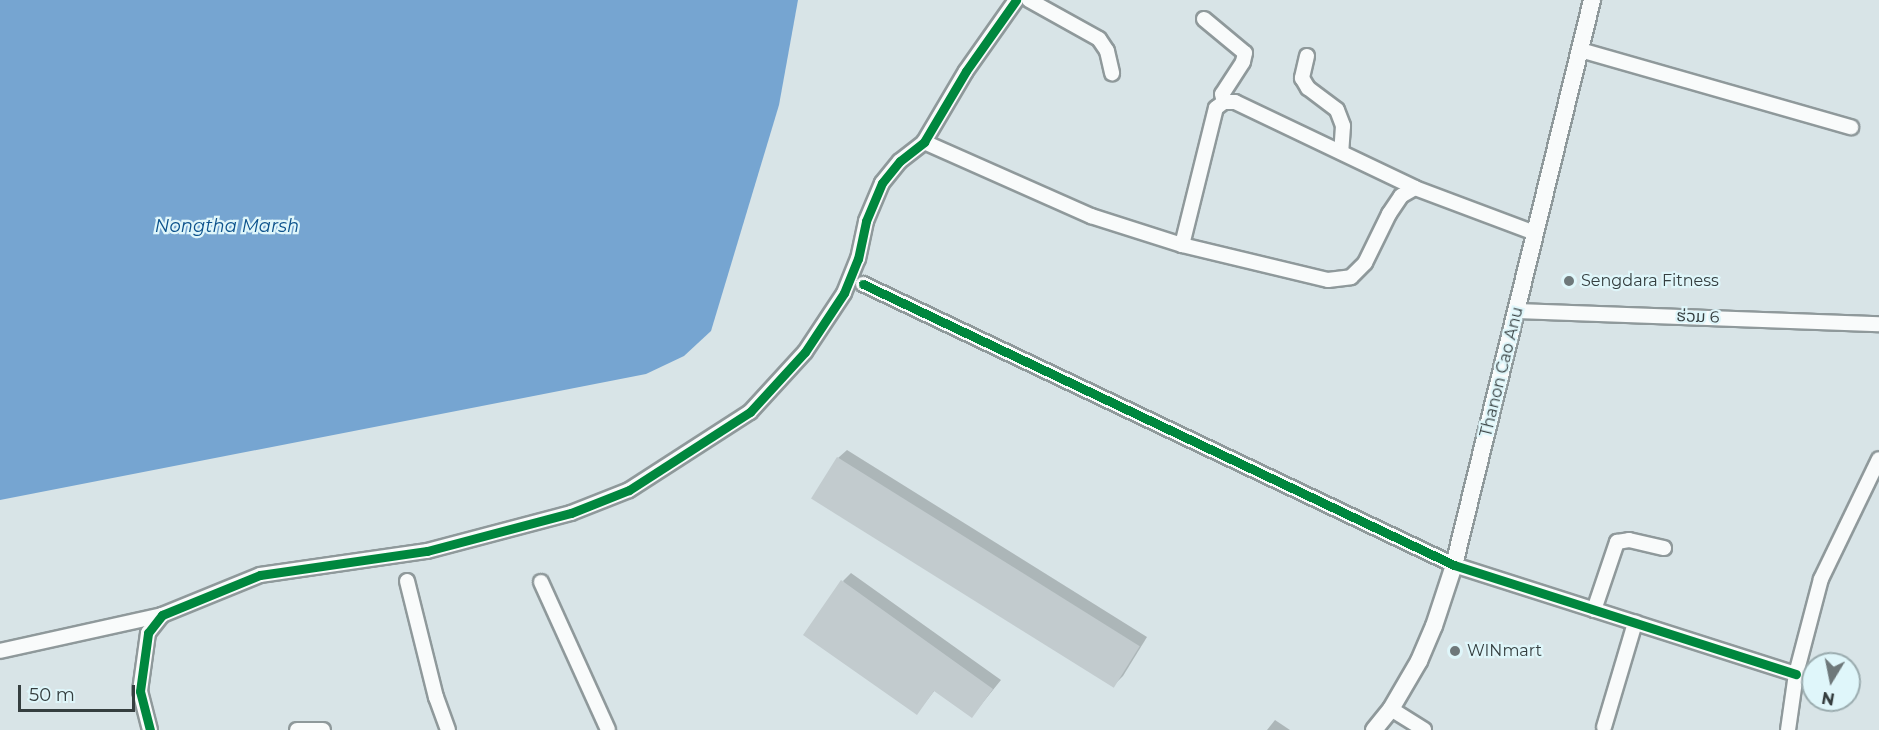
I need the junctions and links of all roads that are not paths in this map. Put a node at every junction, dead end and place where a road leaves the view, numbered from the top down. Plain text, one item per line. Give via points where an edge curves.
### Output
1 (1016, 0) edge
2 (1029, 0) edge
3 (1592, 0) edge
4 (1204, 20) dead end
5 (1580, 50) junction
6 (1307, 56) dead end
7 (1112, 73) dead end
8 (1224, 102) junction
9 (1851, 127) dead end
10 (924, 142) junction
11 (1341, 152) junction
12 (1415, 188) junction
13 (1536, 233) junction
14 (1182, 245) junction
15 (863, 284) dead end
16 (1516, 311) junction
17 (1879, 324) edge
18 (1879, 459) edge
19 (1875, 480) edge
20 (1664, 548) dead end
21 (1454, 565) junction
22 (407, 581) dead end
23 (541, 582) dead end
24 (1594, 610) junction
25 (162, 615) junction
26 (1635, 623) junction
27 (0, 651) edge
28 (1796, 674) junction
29 (1391, 709) junction
30 (1604, 727) dead end
31 (150, 730) edge
32 (297, 730) edge
33 (323, 730) edge
34 (448, 730) edge
35 (608, 730) edge
36 (1374, 730) edge
37 (1424, 730) edge
38 (1788, 730) edge

1 - 10 street via 966,71
2 - 7 street via 1099,39 1107,51
3 - 5 street, Thanon Cao Anu
4 - 8 street via 1245,53 1222,94
5 - 9 street
5 - 13 street, Thanon Cao Anu
6 - 11 street via 1302,78 1308,88 1337,110 1343,126
8 - 11 street via 1235,102
8 - 14 street via 1216,108
10 - 14 street via 1091,216
10 - 25 street via 900,160 882,183 866,221 858,259 843,292 805,352 750,412 702,445 629,490 571,513 427,551 260,575
11 - 12 street
12 - 13 street
12 - 14 street via 1401,196 1365,263 1351,277 1328,280
13 - 16 street, Thanon Cao Anu
15 - 21 street
16 - 17 street, ຮ່ວມ 6
16 - 21 street, Thanon Cao Anu
18 - 19 street
19 - 28 street via 1821,579
20 - 24 street via 1629,540 1617,542
21 - 24 street
21 - 29 street, Thanon Cao Anu via 1430,634
22 - 34 street
23 - 35 street
24 - 26 street
25 - 27 street
25 - 31 street via 148,633 140,691
26 - 28 street
26 - 30 street
28 - 38 street
29 - 36 street, Thanon Cao Anu
29 - 37 street
32 - 33 street

